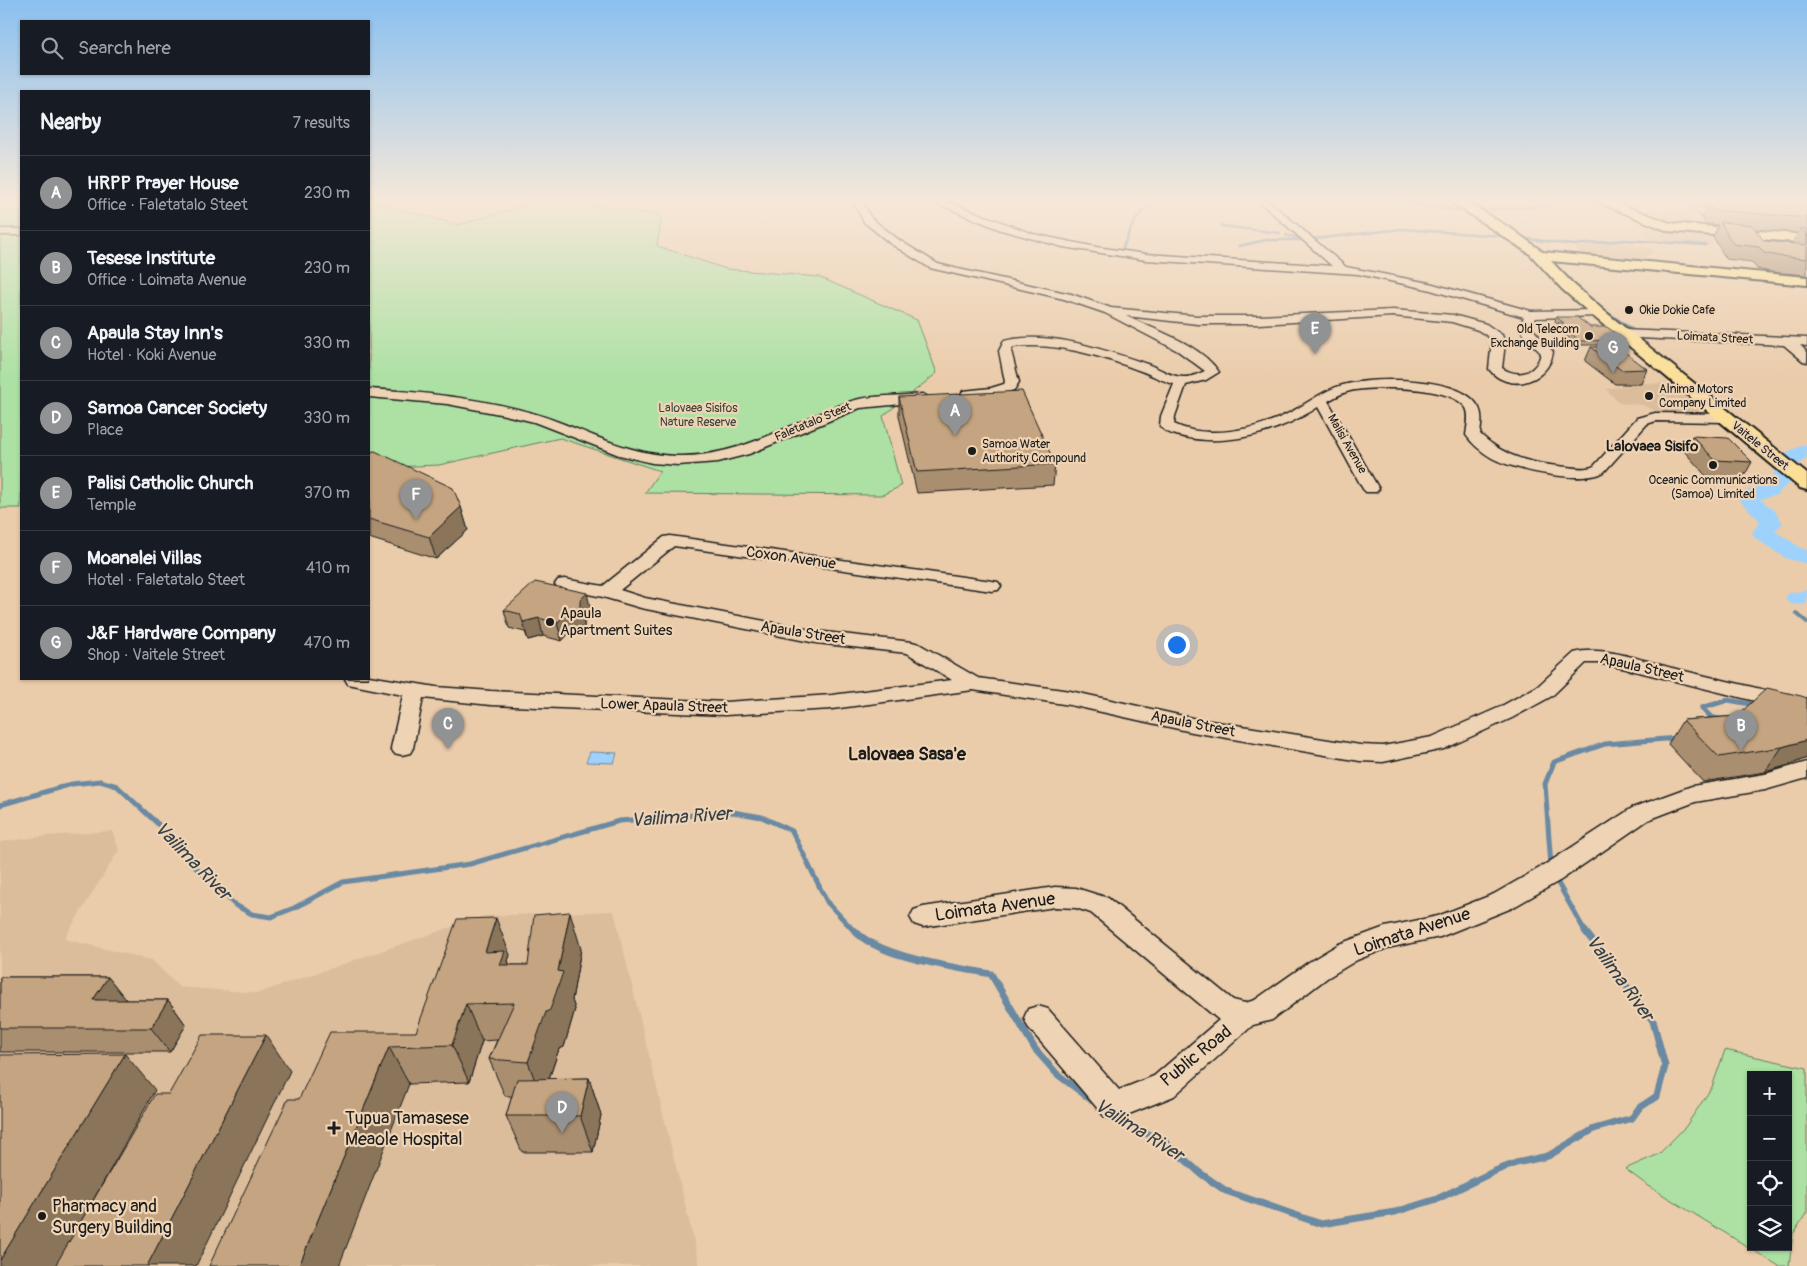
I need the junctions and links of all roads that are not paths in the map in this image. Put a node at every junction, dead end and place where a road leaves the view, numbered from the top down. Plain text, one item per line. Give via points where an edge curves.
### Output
1 (924, 260) edge
2 (1192, 260) edge
3 (1331, 260) edge
4 (1544, 260) edge
5 (1555, 260) edge
6 (1597, 260) edge
7 (1552, 268) junction
8 (1342, 270) junction
9 (1807, 281) edge
10 (1109, 311) junction
11 (1598, 313) junction
12 (1531, 315) junction
13 (1623, 334) junction
14 (1787, 341) junction
15 (1807, 342) edge
16 (1807, 358) edge
17 (1182, 382) junction
18 (370, 393) edge
19 (954, 395) edge
20 (935, 397) edge
21 (1321, 400) junction
22 (1725, 418) junction
23 (1806, 483) edge
24 (1371, 489) dead end
25 (564, 584) dead end
26 (992, 586) dead end
27 (607, 592) junction
28 (360, 680) edge
29 (973, 684) junction
30 (414, 691) junction
31 (1807, 707) edge
32 (402, 748) dead end
33 (1807, 770) edge
34 (923, 917) dead end
35 (1245, 1015) junction
36 (1038, 1018) dead end

1 - 10 street via 934,266 1067,296
2 - 8 street
3 - 8 street
4 - 7 main road, Vaitele Street
5 - 7 main road
6 - 9 main road
7 - 11 main road, Vaitele Street
8 - 12 street via 1429,286
10 - 12 street via 1207,320 1393,313 1453,319 1493,333 1499,343 1495,369 1509,378 1520,379 1533,376 1547,361 1547,352 1526,327
10 - 17 street via 1204,362 1213,372
11 - 12 street
11 - 13 main road, Vaitele Street
13 - 14 street, Loimata Street
13 - 22 main road, Vaitele Street
14 - 15 street, Loimata Street
14 - 16 street
17 - 19 street via 1141,366 1080,350 1016,342 1008,344 1005,351 1012,382 1009,386 992,392
17 - 21 street via 1167,426 1186,433 1220,436 1265,428 1287,420
18 - 20 street, Faletatalo Steet via 438,398 483,406 540,420 659,460 726,456 856,404
21 - 22 street via 1348,387 1372,384 1437,388 1473,406 1473,435 1484,448 1502,459 1584,473 1599,469 1642,420 1655,417
21 - 24 street, Malisi Avenue
22 - 23 main road, Vaitele Street
25 - 27 street, Apaula Street
26 - 27 street, Coxon Avenue via 670,541
27 - 29 street, Apaula Street via 641,603 816,637 912,648
28 - 30 street, Lower Apaula Street
29 - 30 street, Lower Apaula Street via 859,699 716,709 470,697
29 - 31 street, Apaula Street via 1070,698 1192,725 1330,749 1383,754 1436,744 1506,713 1544,691 1581,657 1631,664
30 - 32 street
33 - 35 street, Loimata Avenue via 1765,782 1692,794 1640,814 1552,873 1503,901 1440,926 1385,938 1348,952 1262,1011
34 - 35 street, Loimata Avenue via 1055,897 1076,898 1099,905 1225,1010
35 - 36 street, Public Road via 1164,1086 1114,1106

